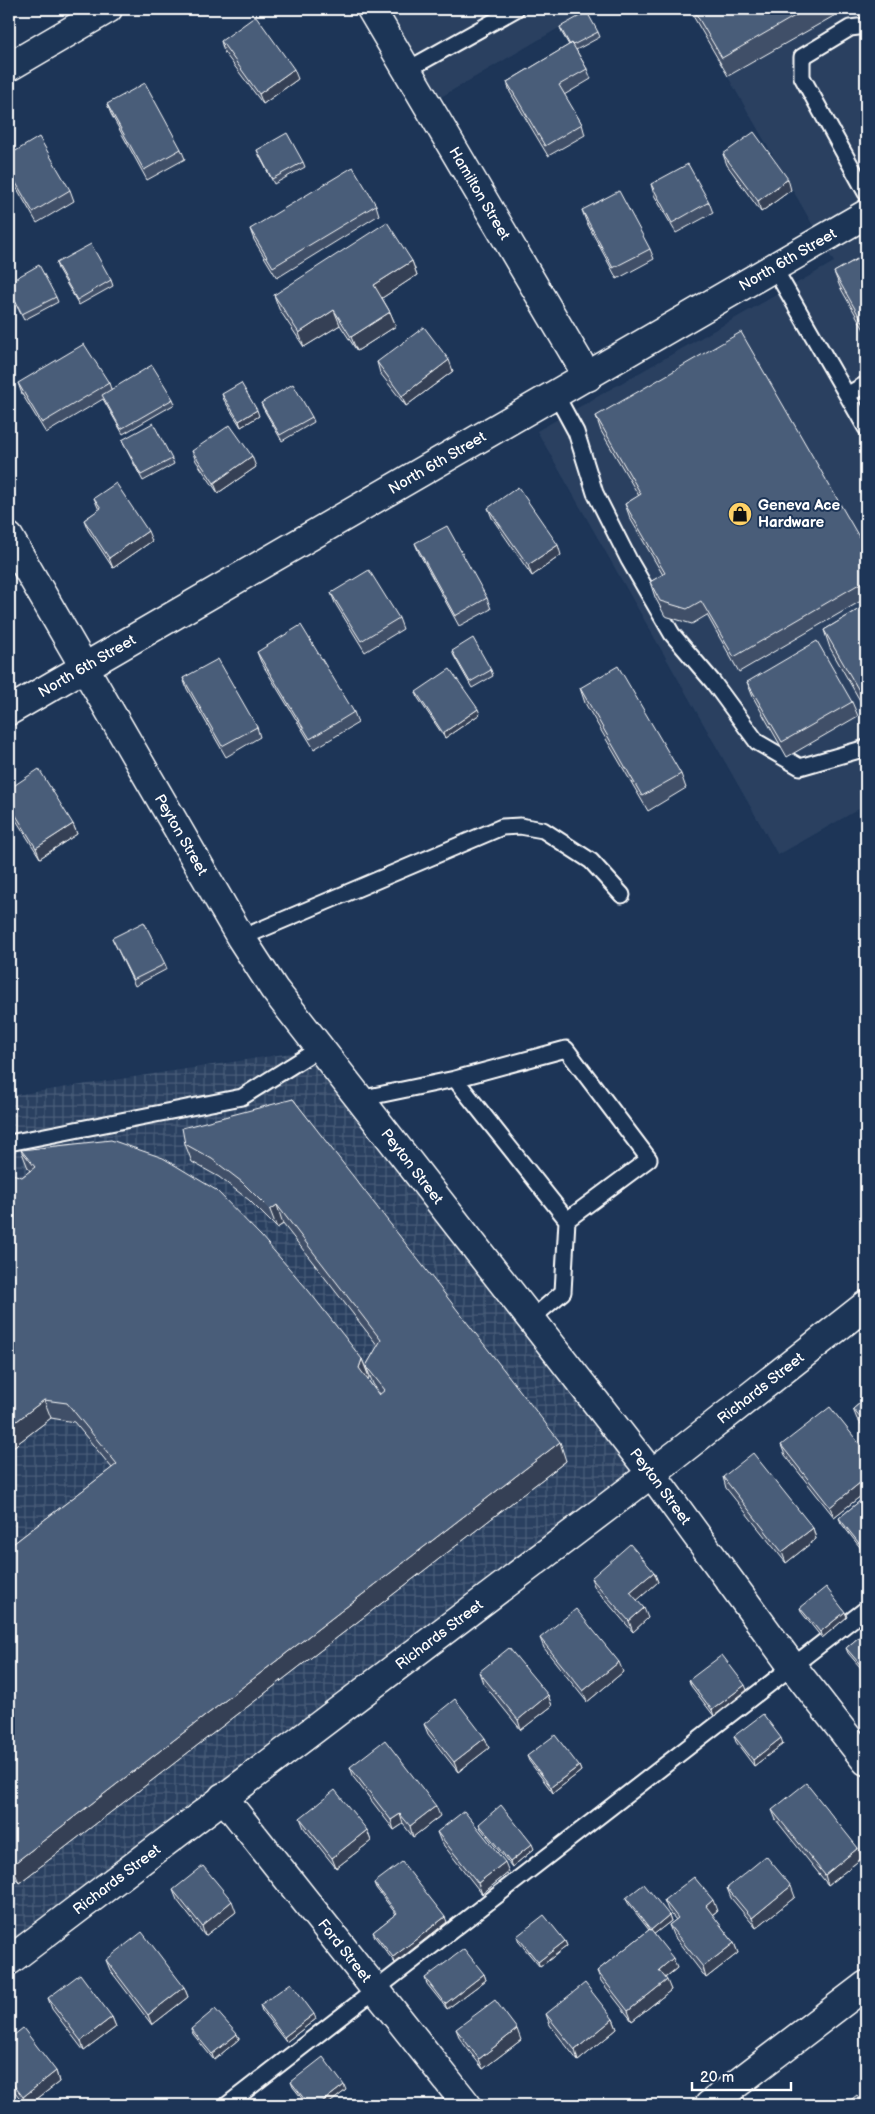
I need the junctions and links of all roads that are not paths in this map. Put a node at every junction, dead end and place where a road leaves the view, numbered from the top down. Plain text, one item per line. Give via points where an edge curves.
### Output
1 (108, 9) edge
2 (371, 9) edge
3 (516, 9) edge
4 (866, 26) edge
5 (9, 67) edge
6 (407, 70) junction
7 (866, 193) edge
8 (866, 214) edge
9 (774, 268) junction
10 (588, 377) junction
11 (866, 384) edge
12 (556, 395) junction
13 (847, 395) junction
14 (866, 428) edge
15 (9, 537) edge
16 (84, 668) junction
17 (9, 711) edge
18 (866, 748) edge
19 (622, 895) dead end
20 (241, 938) junction
21 (320, 1048) junction
22 (455, 1079) junction
23 (359, 1099) junction
24 (9, 1143) edge
25 (567, 1220) junction
26 (866, 1305) edge
27 (532, 1319) junction
28 (651, 1473) junction
29 (866, 1609) edge
30 (792, 1666) junction
31 (866, 1761) edge
32 (223, 1797) junction
33 (9, 1961) edge
34 (866, 1985) edge
35 (375, 1990) junction
36 (227, 2105) edge
37 (467, 2105) edge
38 (709, 2105) edge

1 - 5 street
2 - 6 street, Hamilton Street
3 - 6 lane
4 - 7 lane via 850,28 802,58 800,67 802,78
6 - 10 street, Hamilton Street
8 - 9 street, North 6th Street
9 - 10 street, North 6th Street
9 - 13 lane
10 - 12 street, North 6th Street
11 - 13 lane
12 - 16 street, North 6th Street
12 - 18 lane via 576,432 595,493 638,576 672,634 714,682 758,742 800,767
13 - 14 lane
15 - 16 street, Peyton Street
16 - 17 street, North 6th Street
16 - 20 street, Peyton Street
19 - 20 lane via 591,861 543,830 502,827
20 - 21 street, Peyton Street via 274,989
21 - 23 street, Peyton Street
21 - 24 lane via 242,1097
22 - 23 lane
22 - 25 lane
22 - 25 lane via 566,1049 649,1158
23 - 27 street, Peyton Street
25 - 27 lane via 563,1292
26 - 28 street, Richards Street
27 - 28 street, Peyton Street
28 - 30 street, Peyton Street
28 - 32 street, Richards Street
29 - 30 lane
30 - 31 street, Peyton Street
30 - 35 lane
32 - 33 street, Richards Street
32 - 35 street, Ford Street
34 - 38 street
35 - 36 lane
35 - 37 street, Ford Street

